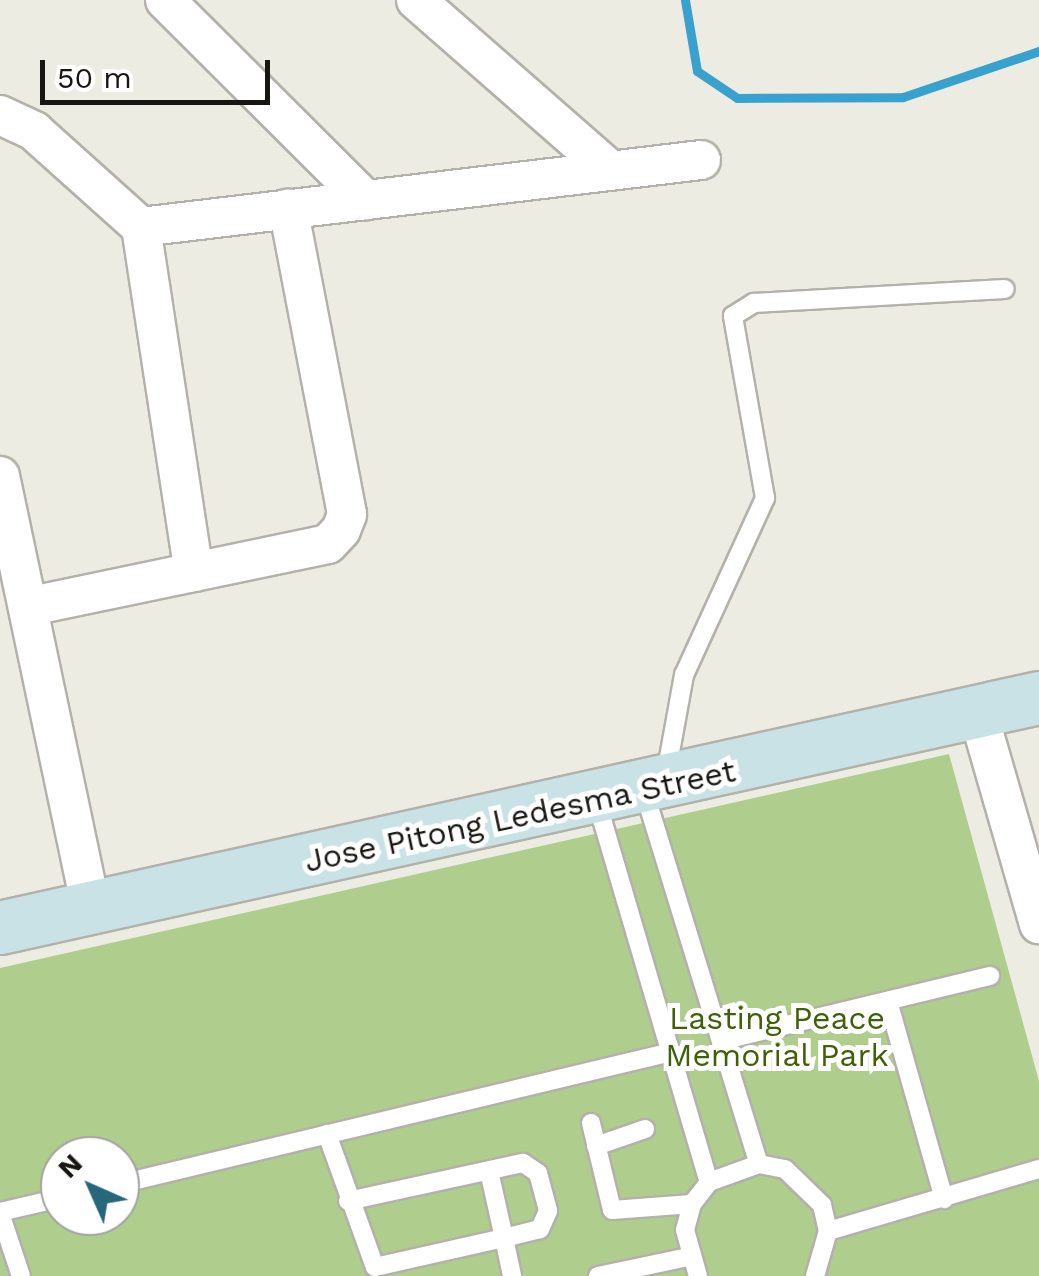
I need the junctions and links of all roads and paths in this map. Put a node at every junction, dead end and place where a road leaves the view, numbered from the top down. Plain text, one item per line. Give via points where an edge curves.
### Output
1 (165, 0) edge
2 (416, 0) edge
3 (0, 116) edge
4 (701, 160) dead end
5 (611, 170) junction
6 (366, 200) junction
7 (288, 209) junction
8 (140, 227) junction
9 (1006, 288) dead end
10 (0, 476) edge
11 (194, 572) junction
12 (30, 606) junction
13 (1039, 698) edge
14 (978, 713) junction
15 (634, 791) junction
16 (91, 908) junction
17 (1039, 924) edge
18 (0, 928) edge
19 (990, 976) dead end
20 (888, 1001) junction
21 (721, 1041) junction
22 (671, 1052) junction
23 (591, 1123) dead end
24 (646, 1129) dead end
25 (327, 1134) junction
26 (596, 1146) junction
27 (759, 1164) junction
28 (490, 1170) junction
29 (1039, 1170) edge
30 (140, 1179) edge
31 (709, 1182) junction
32 (944, 1198) junction
33 (348, 1201) junction
34 (40, 1203) edge
35 (692, 1204) junction
36 (0, 1213) edge
37 (828, 1231) junction
38 (504, 1238) junction
39 (688, 1257) junction
40 (20, 1276) edge
41 (512, 1276) edge
42 (598, 1276) edge
43 (698, 1276) edge
44 (815, 1276) edge

1 - 6 street
2 - 5 street
3 - 8 street via 34,132
4 - 5 street
5 - 6 street
6 - 7 street
7 - 8 street
7 - 11 street via 347,514 328,544
8 - 11 street
9 - 15 lane via 754,303 733,316 766,498
10 - 12 street
11 - 12 street
12 - 16 street
13 - 14 main road, Jose Pitong Ledesma Street
14 - 15 main road, Jose Pitong Ledesma Street
14 - 17 street
15 - 16 main road, Jose Pitong Ledesma Street
15 - 21 lane
15 - 22 lane
16 - 18 main road, Jose Pitong Ledesma Street
19 - 20 lane
20 - 21 lane
20 - 32 lane
21 - 27 lane
22 - 25 lane
22 - 31 lane
23 - 26 lane
24 - 26 lane
25 - 30 lane
25 - 33 lane
26 - 35 lane via 612,1210
27 - 31 lane
27 - 37 lane via 807,1184
28 - 33 lane
28 - 38 lane
28 - 38 lane via 531,1166 548,1211 540,1228
29 - 32 lane
31 - 35 lane
32 - 37 lane
33 - 38 lane via 375,1268
34 - 36 lane
35 - 39 lane
36 - 40 lane
37 - 44 lane
38 - 41 lane
39 - 42 lane
39 - 43 lane

